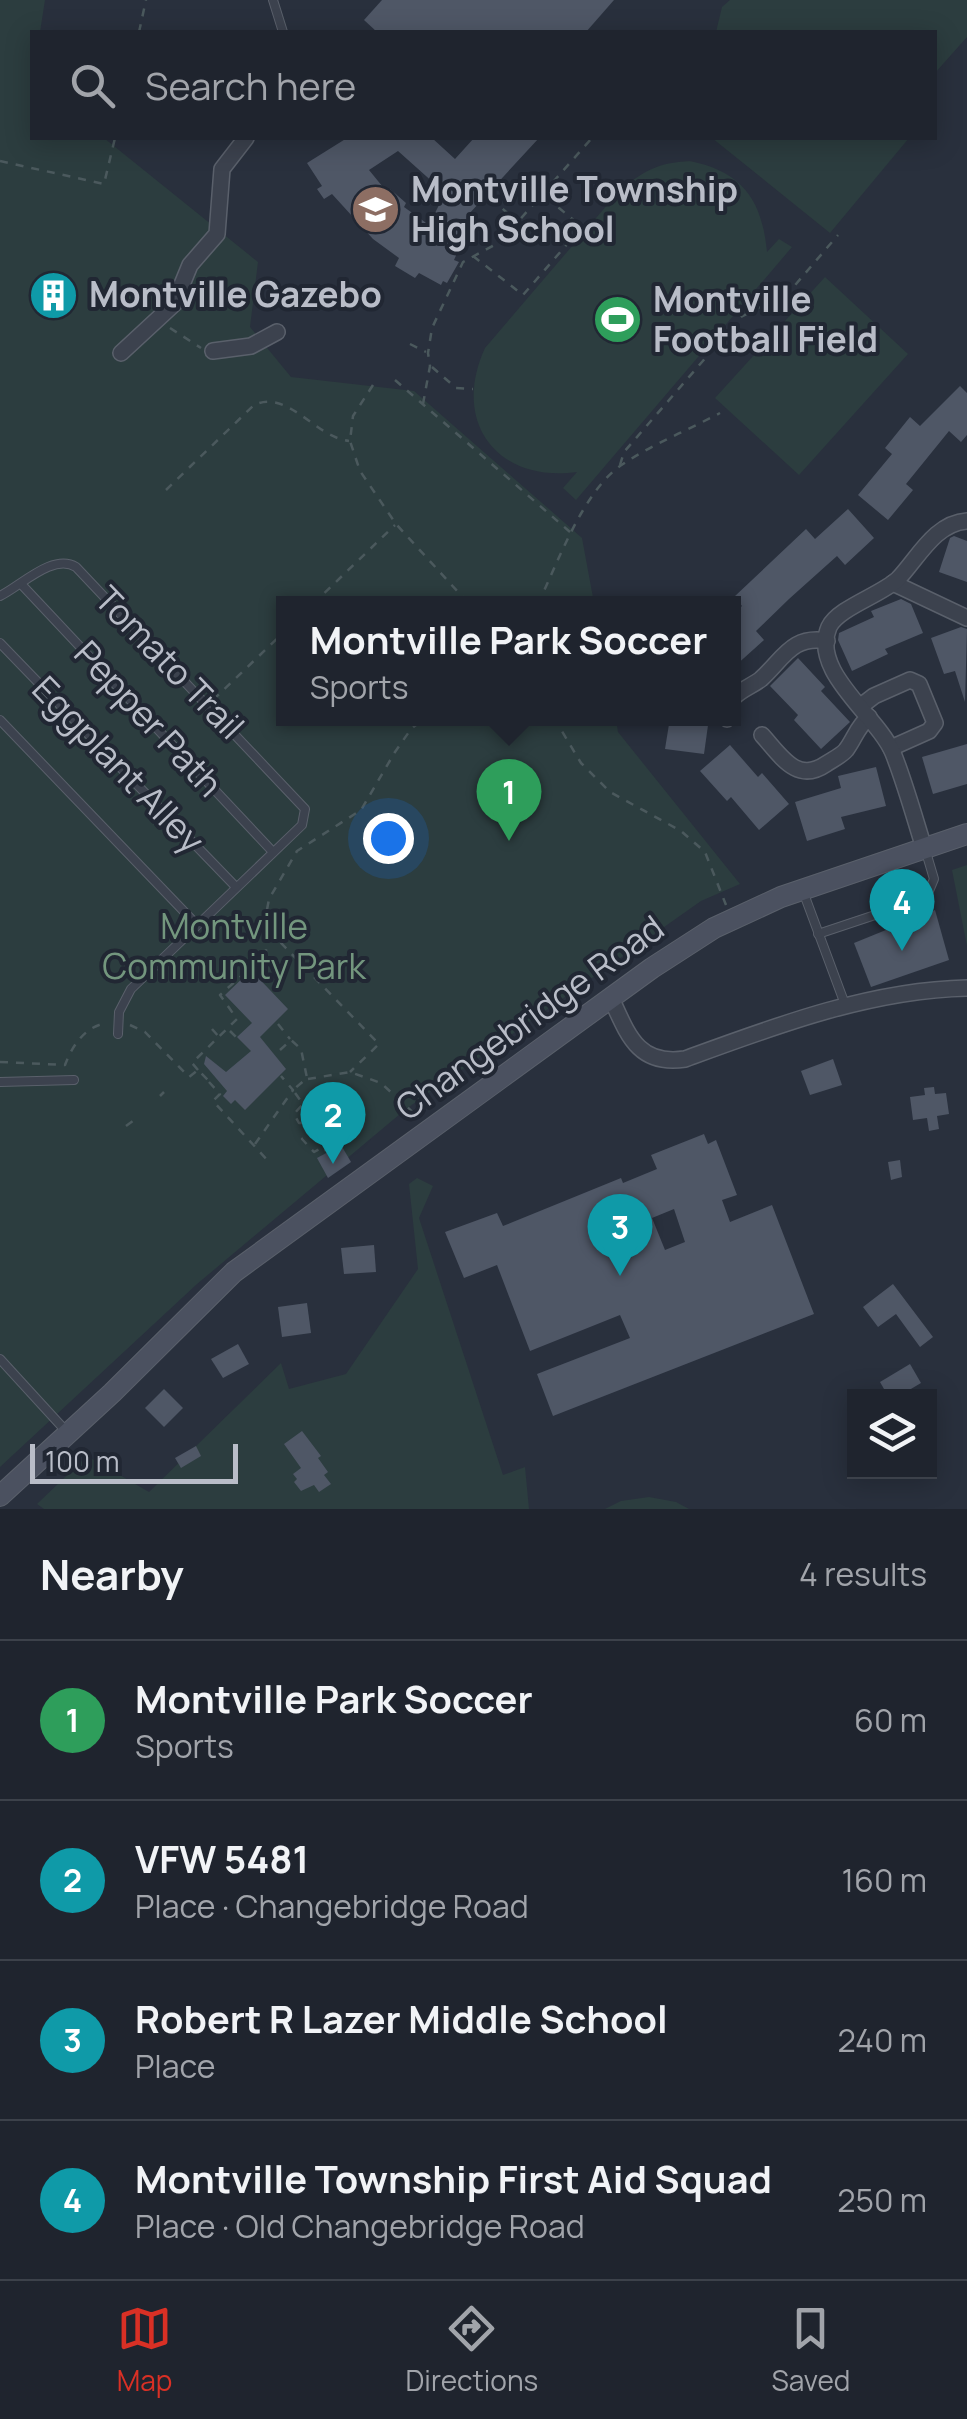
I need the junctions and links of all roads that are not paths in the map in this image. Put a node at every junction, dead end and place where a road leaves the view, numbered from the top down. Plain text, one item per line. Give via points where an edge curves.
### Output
1 (273, 0) edge
2 (282, 30) edge
3 (244, 140) edge
4 (277, 332) dead end
5 (213, 351) road end
6 (121, 353) dead end
7 (967, 522) edge
8 (893, 583) junction
9 (22, 585) junction
10 (0, 596) edge
11 (967, 618) edge
12 (827, 641) junction
13 (0, 643) edge
14 (741, 693) edge
15 (865, 712) junction
16 (0, 720) edge
17 (762, 735) dead end
18 (891, 748) junction
19 (967, 834) edge
20 (924, 848) junction
21 (274, 852) junction
22 (236, 887) junction
23 (802, 890) junction
24 (197, 924) junction
25 (818, 934) junction
26 (967, 988) edge
27 (611, 998) junction
28 (846, 1007) junction
29 (118, 1034) dead end
30 (74, 1080) dead end
31 (0, 1082) edge
32 (0, 1359) edge
33 (68, 1434) junction
34 (0, 1496) edge

1 - 2 lane
3 - 6 street via 222,169 217,234 190,265 164,320
4 - 5 street via 251,346
7 - 8 street via 941,532
8 - 11 street
8 - 12 street via 835,619
9 - 10 lane
9 - 21 lane, Pepper Path
9 - 21 lane, Tomato Trail via 54,564 76,566 304,804 302,825
12 - 14 street via 798,642
12 - 15 street via 834,672
13 - 22 lane, Eggplant Alley
15 - 17 street via 846,750 804,772
15 - 18 street
15 - 18 street via 874,696 910,680 919,684 935,723
16 - 24 lane
18 - 20 street
19 - 20 main road, Changebridge Road
20 - 23 main road, Changebridge Road
20 - 25 lane via 934,879 926,898
21 - 22 lane
22 - 24 lane
23 - 25 lane
23 - 27 main road, Changebridge Road via 714,928
24 - 29 lane via 131,989
25 - 28 lane
26 - 28 street
27 - 28 street via 635,1042 666,1062
27 - 33 main road, Changebridge Road via 234,1272
30 - 31 lane
32 - 33 lane
33 - 34 main road, Changebridge Road

